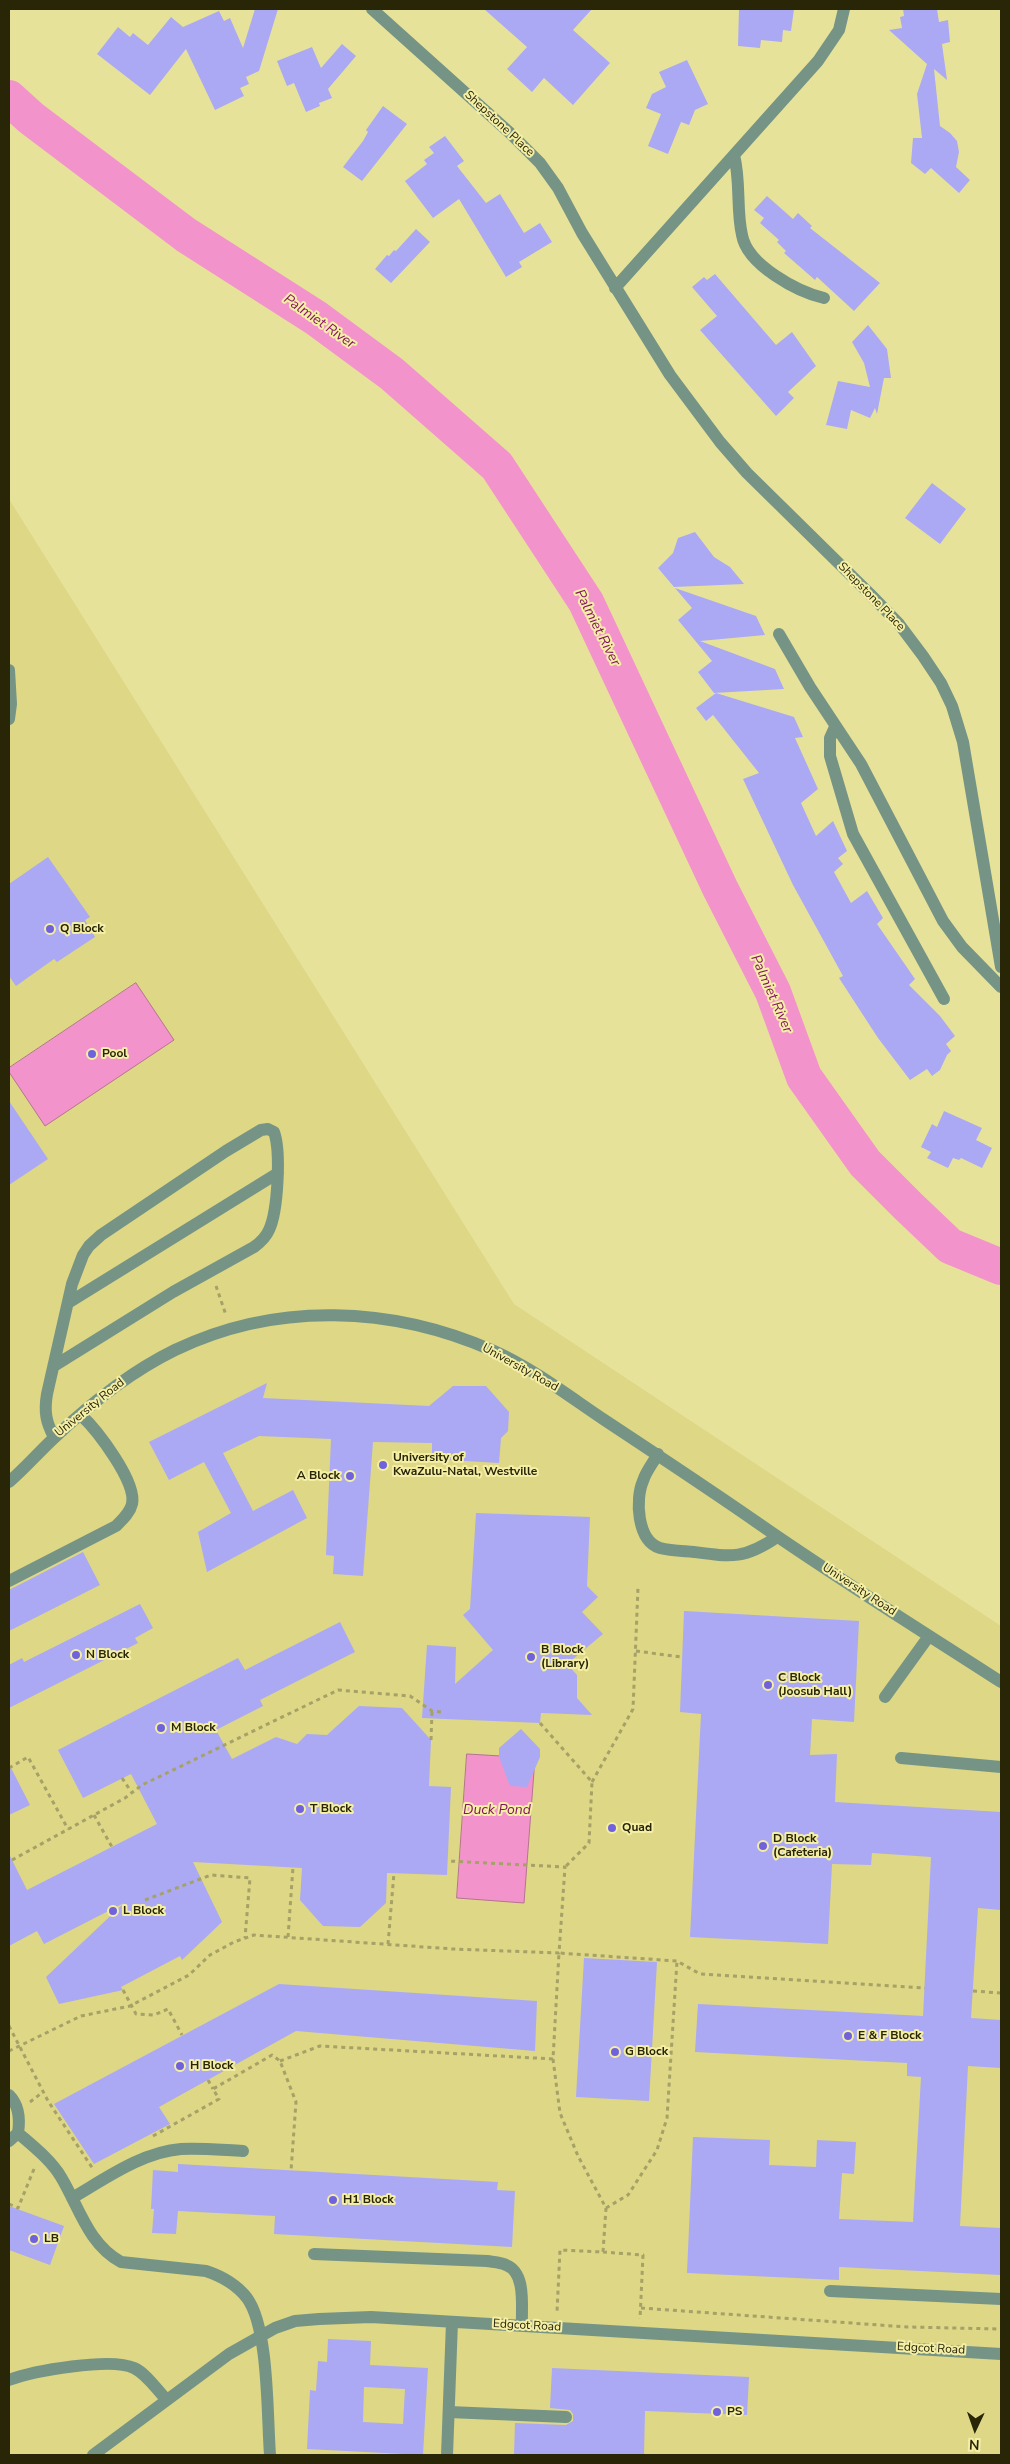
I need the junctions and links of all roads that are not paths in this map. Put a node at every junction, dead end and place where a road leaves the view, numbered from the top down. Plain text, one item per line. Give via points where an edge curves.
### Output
1 (372, 9) edge
2 (844, 9) edge
3 (734, 155) junction
4 (615, 288) junction
5 (824, 298) dead end
6 (779, 634) dead end
7 (9, 670) edge
8 (9, 719) edge
9 (835, 727) junction
10 (1001, 967) edge
11 (1001, 987) edge
12 (944, 999) dead end
13 (278, 1173) junction
14 (68, 1303) junction
15 (54, 1366) junction
16 (81, 1415) junction
17 (54, 1437) junction
18 (658, 1454) junction
19 (9, 1482) edge
20 (777, 1537) junction
21 (9, 1581) edge
22 (929, 1636) junction
23 (1001, 1682) edge
24 (885, 1697) dead end
25 (901, 1758) dead end
26 (1001, 1767) edge
27 (9, 2095) edge
28 (13, 2137) edge
29 (243, 2151) dead end
30 (72, 2198) junction
31 (314, 2254) dead end
32 (830, 2291) dead end
33 (1001, 2299) edge
34 (452, 2322) junction
35 (522, 2326) junction
36 (262, 2334) junction
37 (1001, 2354) edge
38 (9, 2380) edge
39 (167, 2400) junction
40 (449, 2412) junction
41 (566, 2417) dead end
42 (93, 2455) edge
43 (270, 2455) edge
44 (447, 2455) edge

1 - 4 street, Shepstone Place via 540,163 558,188
2 - 3 street via 839,30 826,52
3 - 4 street
3 - 5 street via 742,238 750,253 799,290
4 - 10 street, Shepstone Place via 670,375 720,442 899,624 941,683 963,742
6 - 9 street
7 - 8 street
9 - 11 street via 870,781 943,920 962,947
9 - 12 street via 830,738 830,756 853,834
13 - 14 street
13 - 14 street via 274,1132 261,1130 101,1235 89,1246 72,1284
13 - 15 street via 271,1227 265,1238
14 - 15 street
15 - 17 street via 44,1410
16 - 17 street, University Road
16 - 18 street, University Road via 116,1385 146,1366 176,1350 230,1329 291,1317 386,1318 427,1326 496,1352
16 - 21 street via 96,1429 126,1479 132,1503 128,1514 116,1526
17 - 19 street, University Road
18 - 20 street, University Road
18 - 20 street via 642,1482 639,1508 641,1527 648,1540 659,1548 736,1556 760,1549
20 - 22 street, University Road
22 - 23 street, University Road
22 - 24 street
25 - 26 street
27 - 28 street via 18,2112
28 - 30 street via 40,2153 60,2176
29 - 30 street via 180,2149 158,2154
30 - 36 street via 98,2245 111,2256 121,2262 219,2275 247,2298
31 - 35 street via 487,2261 508,2265 521,2284
32 - 33 street
34 - 35 street, Edgcot Road
34 - 36 street, Edgcot Road via 371,2317 318,2318 296,2321
34 - 40 street
35 - 37 street, Edgcot Road
36 - 39 street, Edgcot Road
36 - 43 street
38 - 39 street via 42,2371 118,2364 141,2372
39 - 42 street, Edgcot Road
40 - 41 street
40 - 44 street

